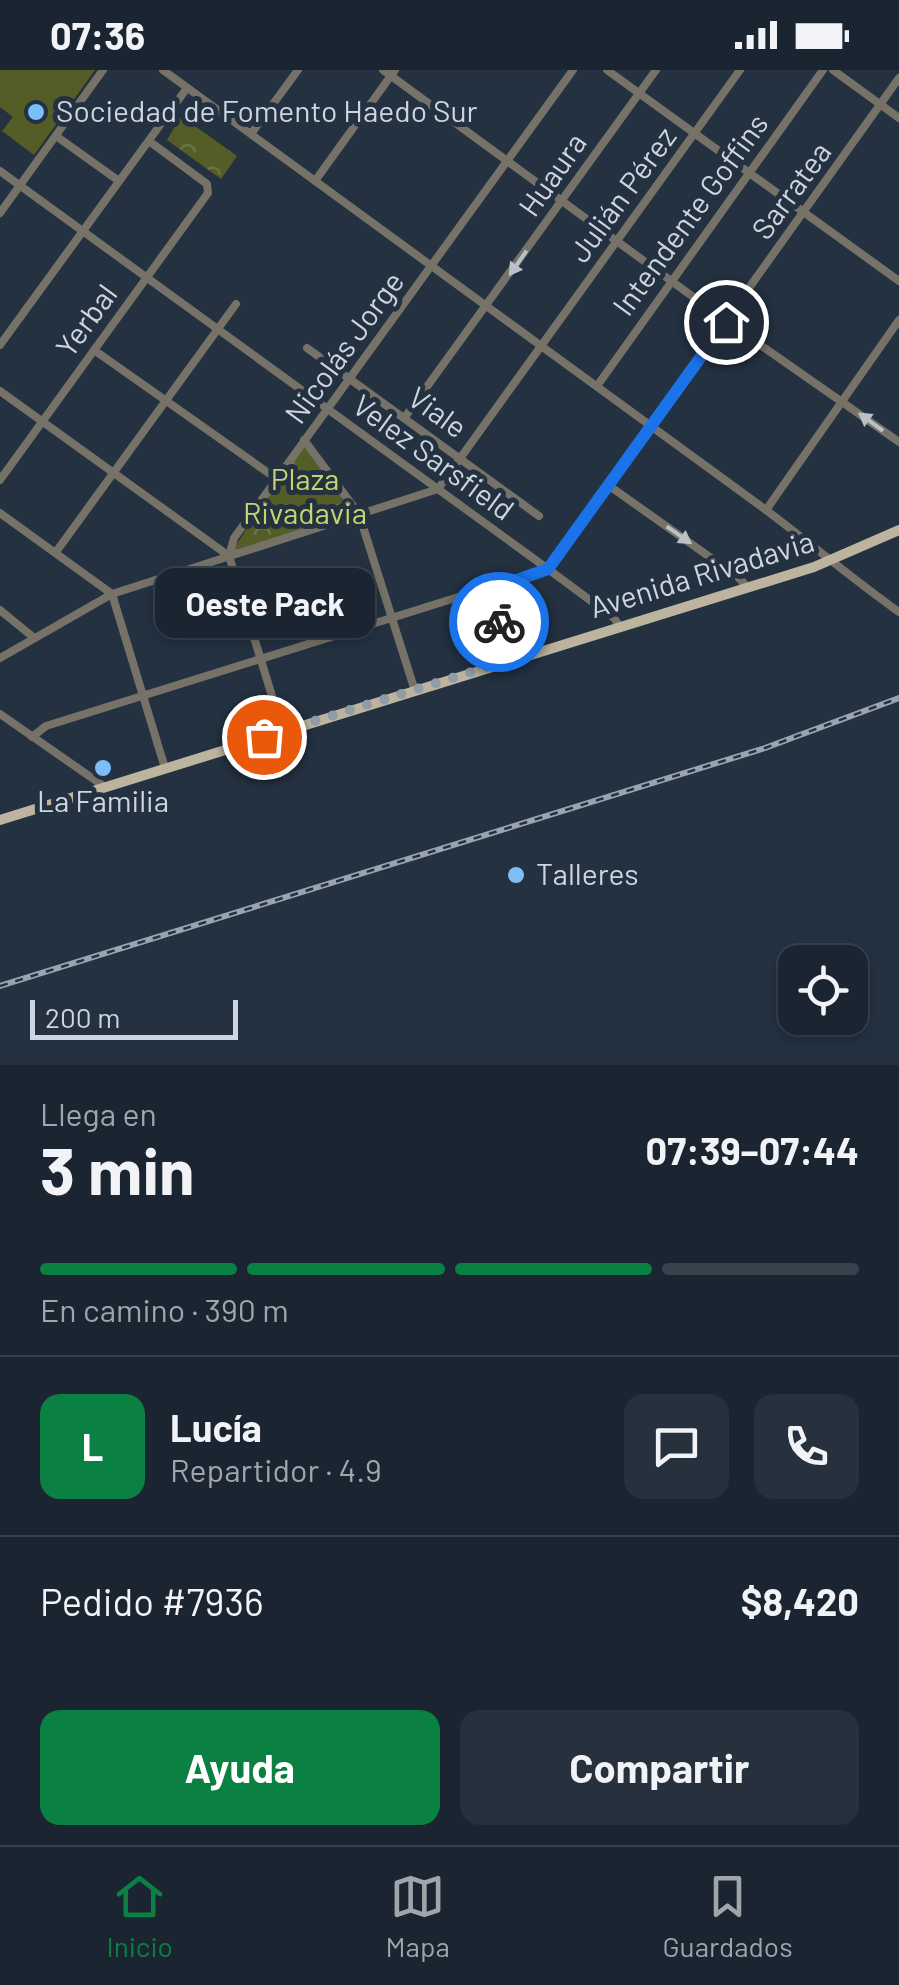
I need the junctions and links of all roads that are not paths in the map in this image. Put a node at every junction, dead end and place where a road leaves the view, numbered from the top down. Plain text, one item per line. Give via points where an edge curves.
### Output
1 (103, 70) edge
2 (163, 70) edge
3 (298, 70) edge
4 (573, 70) edge
5 (607, 70) edge
6 (656, 70) edge
7 (740, 70) edge
8 (823, 70) edge
9 (833, 70) edge
10 (390, 72) edge
11 (899, 78) edge
12 (187, 88) junction
13 (639, 94) junction
14 (881, 105) junction
15 (899, 118) edge
16 (251, 134) junction
17 (694, 134) junction
18 (56, 136) junction
19 (148, 141) junction
20 (509, 162) junction
21 (0, 171) edge
22 (748, 174) junction
23 (119, 181) junction
24 (315, 181) junction
25 (20, 186) junction
26 (562, 201) junction
27 (0, 213) edge
28 (804, 214) junction
29 (82, 230) junction
30 (618, 241) junction
31 (433, 266) junction
32 (147, 277) junction
33 (671, 281) junction
34 (899, 281) edge
35 (236, 304) dead end
36 (488, 306) junction
37 (899, 320) edge
38 (726, 322) junction
39 (217, 330) junction
40 (0, 345) edge
41 (542, 346) junction
42 (307, 348) dead end
43 (94, 350) junction
44 (350, 378) junction
45 (597, 386) junction
46 (0, 391) edge
47 (165, 400) junction
48 (844, 402) junction
49 (326, 409) junction
50 (404, 416) junction
51 (42, 421) junction
52 (651, 426) junction
53 (304, 440) junction
54 (899, 442) edge
55 (460, 457) junction
56 (112, 474) junction
57 (277, 479) junction
58 (0, 480) edge
59 (608, 485) junction
60 (438, 488) junction
61 (766, 510) junction
62 (0, 513) edge
63 (359, 514) junction
64 (539, 516) dead end
65 (899, 530) edge
66 (56, 552) junction
67 (228, 556) junction
68 (831, 562) junction
69 (548, 569) junction
70 (748, 588) junction
71 (489, 590) junction
72 (112, 594) junction
73 (0, 610) edge
74 (899, 612) edge
75 (392, 619) junction
76 (620, 626) junction
77 (33, 637) junction
78 (0, 658) edge
79 (261, 660) junction
80 (510, 660) junction
81 (415, 691) junction
82 (144, 696) junction
83 (0, 714) edge
84 (283, 732) junction
85 (32, 737) junction
86 (165, 768) junction
87 (105, 786) junction
88 (0, 820) edge

1 - 18 street
2 - 12 street
3 - 16 street
4 - 20 street, Nicolás Jorge
5 - 13 street
6 - 13 street, Huaura
7 - 17 street, Julián Pérez
8 - 22 street, Intendente Goffins
9 - 14 street
10 - 20 street
10 - 24 street
11 - 14 street, Sarratea
12 - 16 street
12 - 19 street
13 - 17 street
13 - 26 street, Huaura
14 - 15 street
14 - 28 street, Sarratea
16 - 24 street
17 - 22 street
17 - 30 street, Julián Pérez
18 - 23 street
18 - 25 street
19 - 23 street
19 - 32 street, Yerbal via 209,189
20 - 26 street
20 - 31 street, Nicolás Jorge
21 - 25 street, Velez Sarsfield
22 - 28 street
22 - 33 street, Intendente Goffins
23 - 29 street
24 - 31 street
25 - 27 street
25 - 29 street, Velez Sarsfield
26 - 30 street
26 -> 36 street, Huaura
28 - 34 street
28 - 38 street, Sarratea
29 - 32 street, Velez Sarsfield
29 - 40 street
30 - 33 street
30 - 41 street, Julián Pérez
31 - 36 street
31 - 44 street, Nicolás Jorge
32 - 39 street, Velez Sarsfield
32 - 43 street, Yerbal
33 - 38 street
33 - 45 street, Intendente Goffins
35 - 39 street
36 - 41 street
36 - 50 street, Huaura
37 - 48 street
38 - 48 street
38 - 52 street, Sarratea
39 - 47 street
39 - 49 street, Velez Sarsfield
41 - 45 street
41 - 55 street, Julián Pérez
42 - 44 street, Viale
43 - 47 street
43 - 51 street, Yerbal
44 - 49 street, Nicolás Jorge
44 - 50 street, Viale
45 - 52 street
46 - 51 street
47 - 56 street
47 - 57 street
54 -> 48 street
48 - 61 street
49 - 53 street, Nicolás Jorge
49 - 60 street, Velez Sarsfield
50 - 55 street, Viale
51 - 56 street
51 - 58 street, Yerbal
52 - 59 street, Sarratea
52 - 61 street
53 - 57 street, Nicolás Jorge
53 - 63 street
55 - 60 street, Julián Pérez
55 - 64 street, Viale
56 - 66 street
56 - 67 street
57 - 67 street, Nicolás Jorge
59 - 69 street, Sarratea
59 -> 70 street
60 - 63 street
60 - 69 street, Velez Sarsfield
61 - 68 street
62 - 66 street
63 - 67 street
63 - 75 street
65 - 68 main road, Avenida Rivadavia
66 - 72 street
67 - 72 street
67 - 79 street
68 - 70 main road, Avenida Rivadavia
68 - 74 street
69 - 71 street
69 - 76 street, Velez Sarsfield
70 - 76 main road, Avenida Rivadavia
71 - 75 street
71 - 80 street
72 - 77 street
72 - 82 street
73 - 77 street
75 - 79 street
75 - 81 street
76 - 80 main road, Avenida Rivadavia
77 - 78 street
79 - 82 street
79 - 84 street
80 - 81 main road, Avenida Rivadavia
81 - 84 main road, Avenida Rivadavia
82 - 85 street via 46,726
82 - 86 street
83 - 85 street
84 - 86 main road, Avenida Rivadavia
85 - 87 street
86 - 87 main road, Avenida Rivadavia
87 - 88 main road, Avenida Rivadavia

